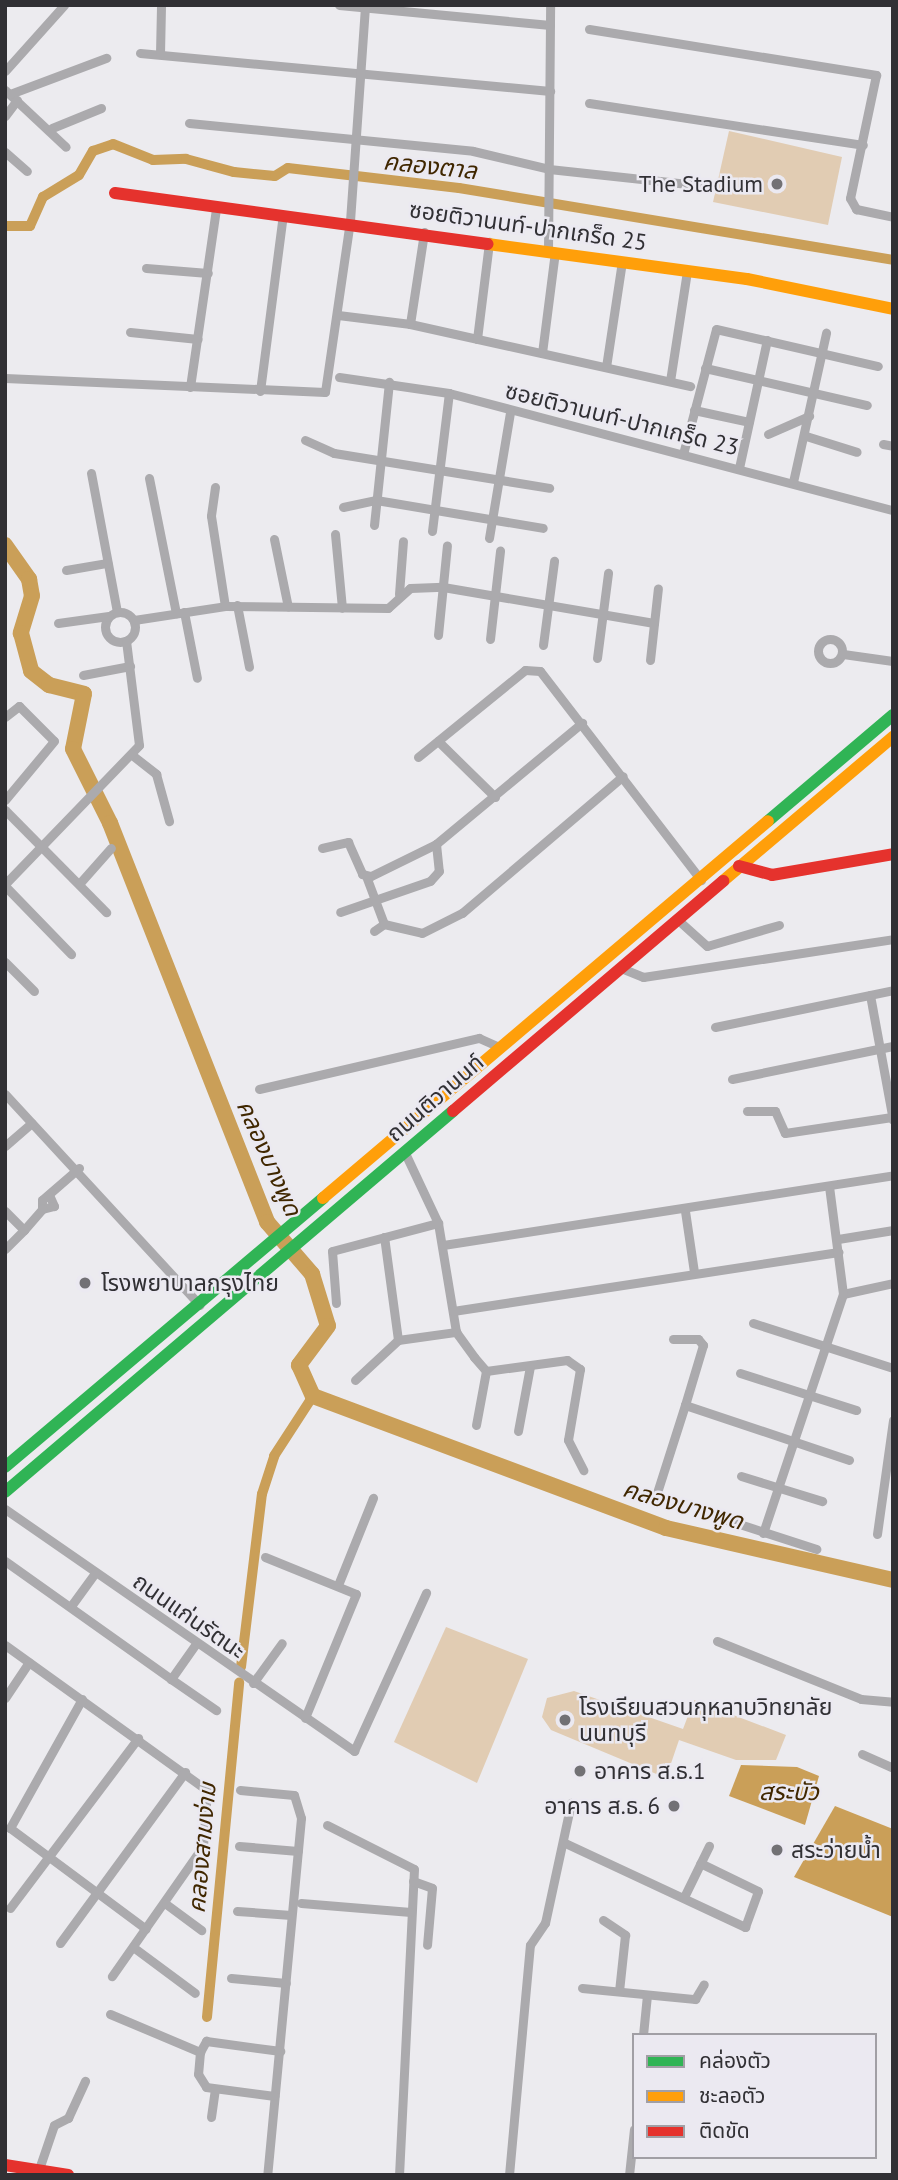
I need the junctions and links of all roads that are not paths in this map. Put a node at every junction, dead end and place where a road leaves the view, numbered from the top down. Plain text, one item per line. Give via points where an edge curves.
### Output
1 (64, 5) edge
2 (162, 5) edge
3 (339, 5) edge
4 (550, 5) edge
5 (365, 7) edge
6 (550, 25) junction
7 (589, 29) dead end
8 (140, 53) dead end
9 (160, 54) junction
10 (106, 58) dead end
11 (5, 71) edge
12 (360, 73) junction
13 (550, 91) junction
14 (11, 95) edge
15 (589, 103) dead end
16 (101, 108) dead end
17 (5, 116) edge
18 (189, 123) dead end
19 (52, 128) junction
20 (356, 139) junction
21 (863, 145) junction
22 (66, 147) dead end
23 (5, 152) edge
24 (549, 169) junction
25 (27, 171) dead end
26 (706, 186) dead end
27 (115, 193) dead end
28 (216, 208) junction
29 (283, 215) junction
30 (893, 217) edge
31 (351, 221) junction
32 (424, 232) junction
33 (489, 242) junction
34 (551, 252) junction
35 (622, 261) junction
36 (146, 268) dead end
37 (687, 271) junction
38 (208, 273) junction
39 (893, 309) edge
40 (338, 315) junction
41 (410, 324) junction
42 (130, 332) dead end
43 (827, 333) dead end
44 (198, 339) junction
45 (477, 339) junction
46 (768, 340) junction
47 (542, 353) junction
48 (822, 353) junction
49 (878, 366) dead end
50 (606, 367) junction
51 (705, 368) junction
52 (339, 377) dead end
53 (5, 378) edge
54 (758, 380) junction
55 (670, 381) junction
56 (389, 382) junction
57 (690, 386) dead end
58 (190, 387) junction
59 (260, 391) junction
60 (449, 393) junction
61 (814, 393) junction
62 (867, 405) dead end
63 (694, 410) junction
64 (510, 412) junction
65 (809, 416) junction
66 (749, 422) junction
67 (768, 434) dead end
68 (806, 436) junction
69 (305, 440) dead end
70 (857, 452) dead end
71 (683, 454) junction
72 (380, 459) junction
73 (440, 468) junction
74 (739, 468) junction
75 (91, 473) dead end
76 (149, 478) dead end
77 (496, 478) junction
78 (793, 482) junction
79 (215, 487) dead end
80 (549, 488) dead end
81 (376, 500) junction
82 (343, 507) dead end
83 (893, 510) edge
84 (434, 513) junction
85 (492, 521) junction
86 (374, 525) dead end
87 (543, 528) dead end
88 (432, 531) dead end
89 (335, 534) dead end
90 (489, 538) dead end
91 (274, 540) dead end
92 (402, 541) dead end
93 (447, 545) dead end
94 (500, 551) dead end
95 (554, 561) dead end
96 (107, 563) junction
97 (66, 570) dead end
98 (608, 573) dead end
99 (443, 587) junction
100 (658, 588) dead end
101 (399, 594) junction
102 (495, 596) junction
103 (548, 604) junction
104 (237, 605) junction
105 (225, 606) junction
106 (288, 607) junction
107 (342, 608) junction
108 (180, 613) junction
109 (113, 614) junction
110 (603, 614) junction
111 (134, 620) junction
112 (58, 623) dead end
113 (654, 624) junction
114 (438, 635) dead end
115 (490, 639) dead end
116 (126, 641) junction
117 (543, 645) dead end
118 (843, 654) dead end
119 (597, 659) dead end
120 (650, 660) dead end
121 (893, 661) edge
122 (130, 666) junction
123 (249, 667) dead end
124 (83, 675) dead end
125 (197, 678) dead end
126 (893, 715) edge
127 (5, 717) edge
128 (582, 723) junction
129 (893, 737) edge
130 (438, 741) junction
131 (132, 755) junction
132 (418, 757) dead end
133 (623, 776) junction
134 (495, 797) junction
135 (5, 800) edge
136 (5, 810) edge
137 (169, 821) dead end
138 (436, 844) junction
139 (42, 847) junction
140 (111, 848) dead end
141 (322, 848) dead end
142 (893, 854) edge
143 (730, 855) junction
144 (739, 866) junction
145 (366, 876) junction
146 (701, 880) junction
147 (79, 884) junction
148 (5, 885) edge
149 (372, 905) junction
150 (106, 912) dead end
151 (340, 912) dead end
152 (678, 920) junction
153 (384, 924) junction
154 (779, 925) dead end
155 (374, 931) dead end
156 (893, 939) edge
157 (71, 954) dead end
158 (5, 962) edge
159 (621, 968) junction
160 (893, 990) edge
161 (34, 991) dead end
162 (870, 995) junction
163 (715, 1027) dead end
164 (893, 1046) edge
165 (501, 1048) junction
166 (880, 1049) junction
167 (732, 1079) dead end
168 (259, 1088) dead end
169 (5, 1094) edge
170 (892, 1105) edge
171 (747, 1111) dead end
172 (893, 1118) edge
173 (31, 1123) junction
174 (5, 1146) edge
175 (405, 1153) junction
176 (79, 1168) junction
177 (893, 1175) edge
178 (829, 1186) junction
179 (5, 1211) edge
180 (685, 1211) junction
181 (438, 1223) junction
182 (24, 1230) junction
183 (893, 1230) edge
184 (384, 1237) junction
185 (838, 1239) junction
186 (443, 1245) junction
187 (5, 1249) edge
188 (839, 1252) junction
189 (694, 1272) junction
190 (893, 1283) edge
191 (843, 1294) junction
192 (336, 1303) dead end
193 (201, 1305) junction
194 (453, 1311) junction
195 (753, 1323) dead end
196 (456, 1332) junction
197 (673, 1339) dead end
198 (398, 1340) junction
199 (823, 1347) junction
200 (530, 1366) junction
201 (893, 1368) edge
202 (486, 1371) junction
203 (740, 1373) dead end
204 (355, 1380) dead end
205 (808, 1395) junction
206 (685, 1405) junction
207 (856, 1410) dead end
208 (893, 1420) edge
209 (477, 1425) dead end
210 (518, 1431) dead end
211 (792, 1442) junction
212 (849, 1460) dead end
213 (5, 1467) edge
214 (583, 1470) dead end
215 (741, 1476) dead end
216 (777, 1486) junction
217 (5, 1492) edge
218 (373, 1498) dead end
219 (822, 1501) dead end
220 (654, 1502) dead end
221 (6, 1511) edge
222 (727, 1520) dead end
223 (763, 1533) junction
224 (877, 1534) dead end
225 (816, 1549) dead end
226 (265, 1558) dead end
227 (5, 1561) edge
228 (95, 1573) junction
229 (338, 1584) junction
230 (426, 1593) dead end
231 (71, 1606) junction
232 (717, 1642) dead end
233 (282, 1643) dead end
234 (5, 1645) edge
235 (195, 1645) junction
236 (29, 1662) junction
237 (171, 1679) junction
238 (253, 1683) junction
239 (5, 1698) edge
240 (82, 1699) junction
241 (893, 1702) edge
242 (216, 1710) dead end
243 (305, 1718) junction
244 (138, 1738) junction
245 (862, 1754) dead end
246 (893, 1768) edge
247 (186, 1772) junction
248 (240, 1790) dead end
249 (571, 1803) dead end
250 (327, 1825) dead end
251 (565, 1843) junction
252 (239, 1846) dead end
253 (709, 1846) dead end
254 (298, 1851) junction
255 (48, 1859) junction
256 (700, 1863) junction
257 (413, 1881) junction
258 (96, 1893) junction
259 (684, 1897) junction
260 (300, 1903) dead end
261 (166, 1904) junction
262 (10, 1908) dead end
263 (237, 1910) dead end
264 (411, 1912) junction
265 (291, 1915) junction
266 (603, 1920) dead end
267 (146, 1929) junction
268 (201, 1930) dead end
269 (60, 1943) dead end
270 (427, 1945) dead end
271 (133, 1947) junction
272 (112, 1976) dead end
273 (231, 1978) dead end
274 (286, 1983) junction
275 (704, 1984) dead end
276 (582, 1988) dead end
277 (619, 1991) junction
278 (195, 1993) dead end
279 (647, 1995) junction
280 (110, 2014) dead end
281 (643, 2033) edge
282 (280, 2051) junction
283 (200, 2052) junction
284 (85, 2081) dead end
285 (215, 2089) junction
286 (274, 2096) junction
287 (211, 2117) dead end
288 (632, 2147) edge
289 (5, 2165) edge
290 (39, 2169) junction
291 (68, 2175) edge
292 (267, 2175) edge
293 (399, 2175) edge
294 (509, 2175) edge
295 (629, 2175) edge

1 - 11 street
2 - 9 street
3 - 5 street
4 - 6 street
5 - 6 street
5 - 12 street
6 - 13 street
7 - 21 street via 873,73 877,79
8 - 9 street
9 - 12 street
10 - 14 street
12 - 13 street
12 - 20 street
13 - 24 street
14 - 17 street
14 - 19 street
15 - 21 street
16 - 19 street
18 - 20 street
19 - 22 street
20 - 24 street via 473,151
20 - 31 street
21 - 30 street via 851,205
23 - 25 street
24 - 26 street
24 - 34 street
27 - 28 main road, ซอยติวานนท์-ปากเกร็ด 25
28 - 29 main road, ซอยติวานนท์-ปากเกร็ด 25
28 - 38 street
29 - 31 main road, ซอยติวานนท์-ปากเกร็ด 25
29 - 59 street
31 - 32 main road, ซอยติวานนท์-ปากเกร็ด 25
31 - 40 street
32 - 33 main road, ซอยติวานนท์-ปากเกร็ด 25
32 - 41 street
33 - 34 main road, ซอยติวานนท์-ปากเกร็ด 25
33 - 45 street
34 - 35 main road, ซอยติวานนท์-ปากเกร็ด 25
34 - 47 street
35 - 37 main road, ซอยติวานนท์-ปากเกร็ด 25
35 - 50 street
36 - 38 street
37 - 39 main road, ซอยติวานนท์-ปากเกร็ด 25
37 - 55 street
38 - 44 street
40 - 41 street
40 - 59 street via 325,392
41 - 45 street
42 - 44 street
43 - 48 street
44 - 58 street
45 - 47 street
46 - 48 street
46 - 51 street via 716,329
46 - 54 street
47 - 50 street
48 - 49 street
48 - 61 street
50 - 55 street
51 - 54 street
51 - 63 street
52 - 56 street, ซอยติวานนท์-ปากเกร็ด 23
53 - 58 street
54 - 61 street
54 - 66 street
55 - 57 street
56 - 60 street, ซอยติวานนท์-ปากเกร็ด 23
56 - 72 street
58 - 59 street
60 - 64 street, ซอยติวานนท์-ปากเกร็ด 23
60 - 73 street
61 - 62 street
61 - 65 street
63 - 66 street
63 - 71 street
64 - 71 street, ซอยติวานนท์-ปากเกร็ด 23
64 - 77 street
65 - 67 street
65 - 68 street
66 - 74 street
68 - 70 street
68 - 78 street
69 - 72 street via 325,451
71 - 74 street, ซอยติวานนท์-ปากเกร็ด 23
72 - 73 street
72 - 81 street
73 - 77 street
73 - 84 street
74 - 78 street, ซอยติวานนท์-ปากเกร็ด 23
75 - 96 street
76 - 108 street
77 - 80 street
77 - 85 street
78 - 83 street, ซอยติวานนท์-ปากเกร็ด 23
79 - 105 street via 211,516
81 - 82 street
81 - 84 street
81 - 86 street
84 - 85 street
84 - 88 street
85 - 87 street
85 - 90 street
89 - 107 street
91 - 106 street
92 - 101 street
93 - 99 street
94 - 102 street
95 - 103 street
96 - 97 street
96 - 109 street
98 - 110 street
99 - 101 street
99 - 102 street
99 - 114 street
100 - 113 street
101 - 107 street via 388,608
102 - 103 street
102 - 115 street
103 - 110 street
103 - 117 street
104 - 105 street
104 - 106 street
104 - 123 street
105 - 108 street
106 - 107 street
108 - 111 street
108 - 125 street
109 - 111 street
109 - 112 street
109 - 116 street via 107,636
110 - 113 street
110 - 119 street
111 - 116 street
113 - 120 street
116 - 122 street
118 - 121 street
122 - 124 street
122 - 131 street via 141,724
126 - 143 main road, ถนนติวานนท์
127 - 135 street via 19,706 54,741
128 - 130 street via 532,667
128 - 133 street
128 - 134 street
129 - 144 main road, ถนนติวานนท์
130 - 132 street
130 - 134 street
131 - 137 street via 156,774
131 - 139 street
133 - 146 street
133 - 153 street via 462,913 422,933
134 - 138 street
136 - 139 street
138 - 145 street
138 - 149 street via 436,876
139 - 147 street
139 - 148 street
140 - 147 street
141 - 145 street via 348,842
142 - 144 main road via 772,876
143 - 144 main road
143 - 146 main road, ถนนติวานนท์
144 - 152 main road, ถนนติวานนท์
145 - 149 street
146 - 165 main road, ถนนติวานนท์
147 - 150 street
148 - 157 street
149 - 151 street
149 - 153 street
152 - 154 street via 707,946
152 - 159 main road, ถนนติวานนท์
153 - 155 street
156 - 159 street via 643,977
158 - 161 street
159 - 175 main road, ถนนติวานนท์
160 - 162 street
162 - 163 street
162 - 166 street
164 - 166 street
165 - 168 street via 479,1038
165 - 193 main road, ถนนติวานนท์
166 - 167 street
166 - 170 street
169 - 173 street
170 - 172 street
171 - 172 street via 775,1111 785,1133
173 - 174 street
173 - 176 street
175 - 181 street
175 - 217 main road, ถนนติวานนท์
176 - 182 street via 50,1198 54,1206 42,1209
176 - 193 street
177 - 178 street
178 - 180 street
178 - 185 street
179 - 182 street
180 - 186 street
180 - 189 street
181 - 184 street
181 - 186 street
182 - 187 street
183 - 185 street
184 - 192 street via 332,1251
184 - 198 street
185 - 188 street
186 - 194 street
188 - 189 street
188 - 191 street
189 - 194 street
190 - 191 street
191 - 199 street
193 - 213 main road, ถนนติวานนท์
194 - 196 street
195 - 199 street
196 - 198 street
196 - 202 street
197 - 206 street via 698,1339 703,1345
198 - 204 street
199 - 201 street
199 - 205 street
200 - 202 street
200 - 210 street
200 - 214 street via 567,1360 580,1368 568,1440
202 - 209 street
203 - 205 street
205 - 207 street
205 - 211 street
206 - 211 street
206 - 220 street
208 - 224 street
211 - 212 street
211 - 216 street
215 - 216 street
216 - 219 street
216 - 223 street
218 - 229 street
221 - 228 street, ถนนแก่นรัตนะ
222 - 223 street
223 - 225 street
226 - 229 street
227 - 231 street
228 - 231 street
228 - 235 street, ถนนแก่นรัตนะ
229 - 243 street via 353,1590 356,1599
230 - 243 street, ถนนแก่นรัตนะ via 354,1751
231 - 237 street
232 - 241 street via 861,1699
233 - 238 street
234 - 236 street
235 - 237 street
235 - 238 street, ถนนแก่นรัตนะ
236 - 239 street
236 - 240 street
237 - 242 street
238 - 243 street, ถนนแก่นรัตนะ
240 - 244 street
240 - 255 street via 9,1823 11,1832
244 - 247 street
244 - 255 street
245 - 246 street
247 - 258 street
247 - 261 street via 209,1795 203,1846
248 - 254 street via 297,1798
249 - 251 street
250 - 257 street via 411,1865
251 - 259 street
251 - 294 street via 545,1923 530,1945
252 - 254 street
253 - 256 street
254 - 265 street
255 - 258 street
255 - 262 street
256 - 259 street
256 - 259 street via 758,1891 745,1927
257 - 264 street
257 - 270 street via 432,1888
258 - 267 street
258 - 269 street
260 - 264 street
261 - 267 street
261 - 268 street
263 - 265 street
264 - 293 street
265 - 274 street
266 - 277 street via 625,1935
267 - 271 street
271 - 272 street
271 - 278 street
273 - 274 street
274 - 282 street
275 - 279 street via 695,1999
276 - 277 street
277 - 279 street
279 - 281 street
280 - 283 street
282 - 283 street via 206,2041
282 - 286 street
283 - 285 street via 200,2080
284 - 290 street via 68,2118 54,2125
285 - 286 street
285 - 287 street
286 - 292 street
288 - 295 street
289 - 290 main road
290 - 291 main road

